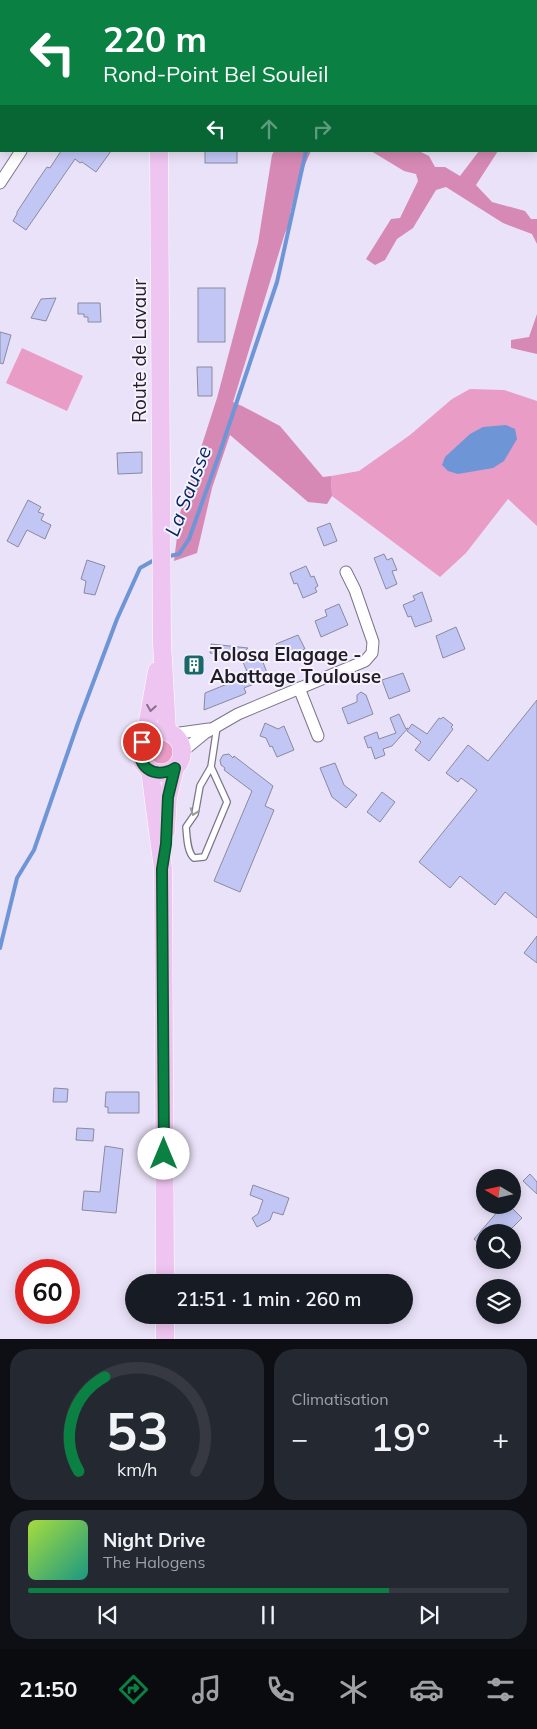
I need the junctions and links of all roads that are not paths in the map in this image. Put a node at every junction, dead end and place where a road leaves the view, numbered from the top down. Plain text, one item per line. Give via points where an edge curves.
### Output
1 (19, 152) edge
2 (159, 152) edge
3 (0, 183) edge
4 (346, 572) dead end
5 (162, 643) junction
6 (299, 688) junction
7 (217, 726) junction
8 (170, 733) junction
9 (318, 736) dead end
10 (145, 738) junction
11 (183, 751) junction
12 (211, 766) junction
13 (175, 768) junction
14 (150, 770) junction
15 (162, 869) junction
16 (165, 1274) edge
17 (165, 1324) edge
18 (165, 1339) edge

1 - 3 street
2 - 5 main road, Route de Lavaur
4 - 6 street via 373,642 372,653 365,661
5 - 8 main road
5 -> 10 main road
6 - 7 street
6 - 9 street
7 - 8 street
7 - 11 street
7 - 12 lane
8 - 10 main road via 155,731
8 - 11 main road via 178,739
10 - 14 main road via 140,752 142,762
11 - 13 main road
12 -> 12 lane via 200,786 195,814 186,828 188,849 194,858 204,857 227,802
13 - 14 main road via 163,773
13 - 15 main road via 168,797
14 - 15 main road
15 - 16 main road
17 - 18 main road

